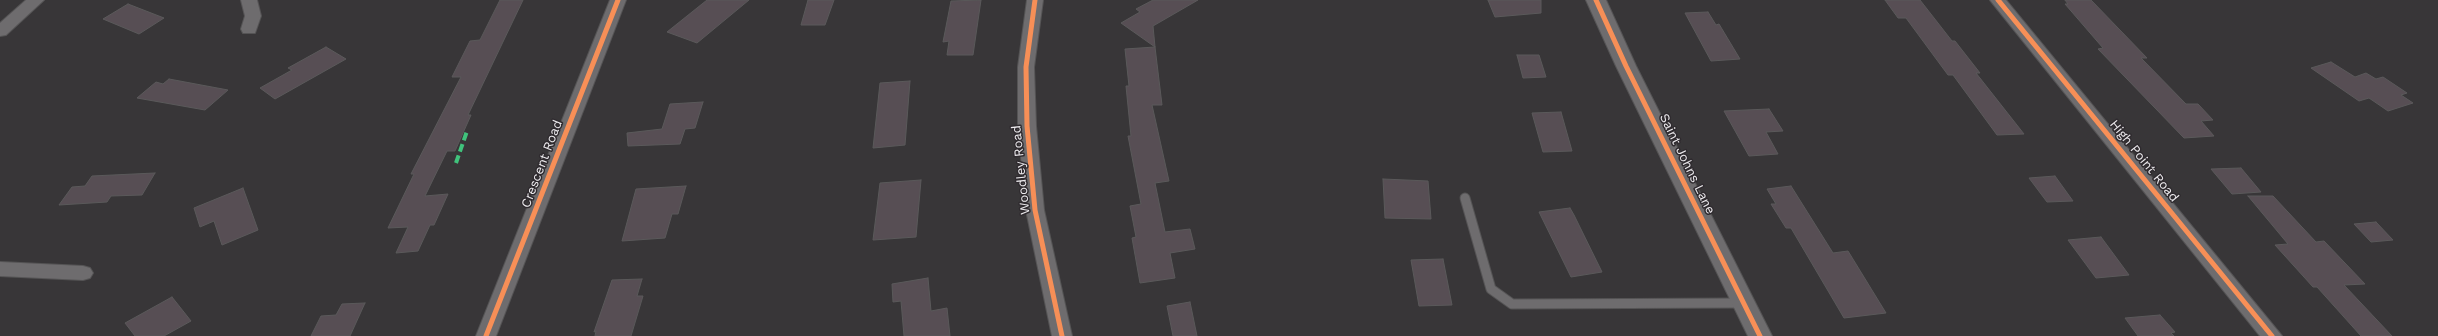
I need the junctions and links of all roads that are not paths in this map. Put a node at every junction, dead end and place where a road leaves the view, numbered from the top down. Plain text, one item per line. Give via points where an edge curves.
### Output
1 (36, 0) edge
2 (249, 0) edge
3 (618, 0) edge
4 (1035, 0) edge
5 (1596, 0) edge
6 (1998, 0) edge
7 (249, 29) dead end
8 (0, 31) edge
9 (1465, 198) dead end
10 (0, 269) edge
11 (83, 273) dead end
12 (1744, 303) junction
13 (486, 336) edge
14 (1062, 336) edge
15 (1760, 336) edge
16 (2272, 336) edge

1 - 8 street
2 - 7 street via 253,16
3 - 13 street, Crescent Road
4 - 14 street, Woodley Road via 1026,67 1027,126 1035,210
5 - 12 street, Saint Johns Lane via 1626,66
6 - 16 street, High Point Road
9 - 12 lane via 1491,289 1512,304
10 - 11 street
12 - 15 street, Saint Johns Lane

